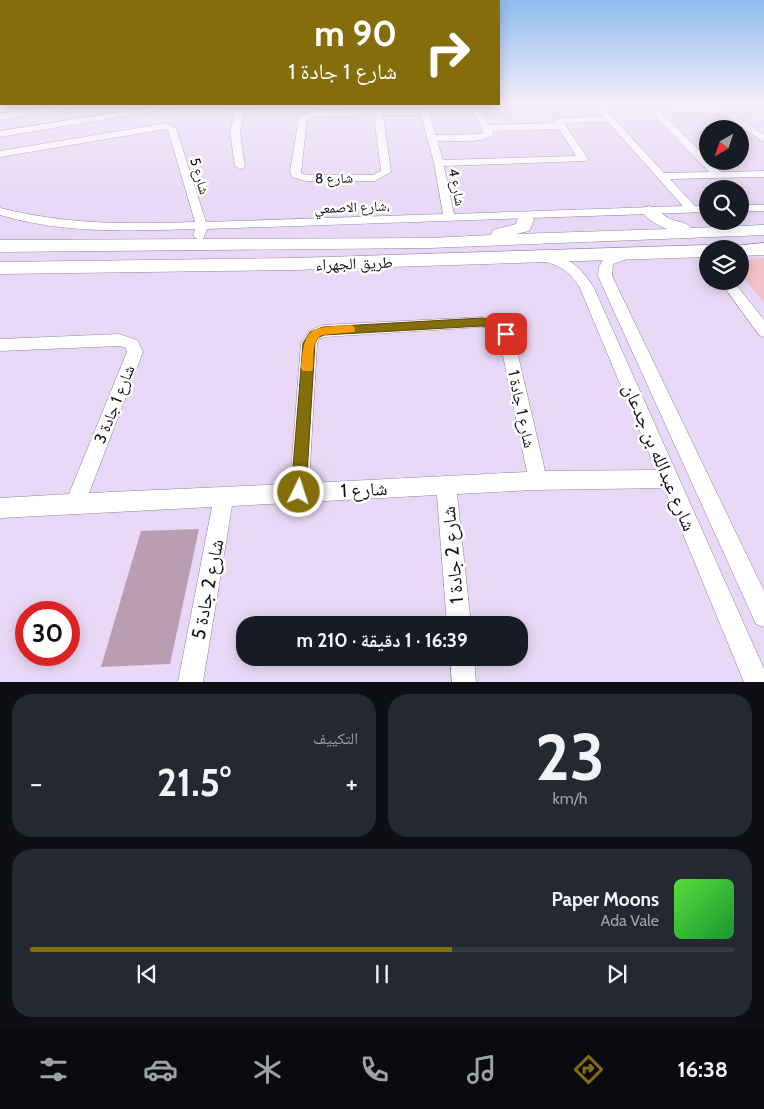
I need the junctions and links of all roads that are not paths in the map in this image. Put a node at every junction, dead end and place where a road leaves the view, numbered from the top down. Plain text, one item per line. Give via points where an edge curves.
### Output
1 (123, 133) edge
2 (173, 133) edge
3 (235, 133) edge
4 (301, 133) edge
5 (381, 133) edge
6 (430, 133) edge
7 (488, 133) edge
8 (565, 133) edge
9 (622, 133) edge
10 (676, 133) edge
11 (432, 138) junction
12 (0, 154) edge
13 (439, 163) junction
14 (240, 166) dead end
15 (764, 174) edge
16 (718, 175) junction
17 (661, 176) junction
18 (749, 208) edge
19 (764, 208) edge
20 (692, 210) junction
21 (699, 210) edge
22 (0, 211) edge
23 (649, 211) junction
24 (525, 216) junction
25 (449, 218) junction
26 (222, 226) junction
27 (202, 227) junction
28 (764, 230) edge
29 (708, 232) junction
30 (468, 241) junction
31 (2, 244) edge
32 (217, 244) junction
33 (196, 245) junction
34 (764, 249) edge
35 (749, 250) edge
36 (699, 253) edge
37 (631, 254) junction
38 (539, 257) junction
39 (0, 268) edge
40 (587, 288) junction
41 (733, 290) edge
42 (612, 291) junction
43 (764, 331) edge
44 (0, 345) edge
45 (669, 479) junction
46 (538, 481) junction
47 (446, 485) junction
48 (299, 492) junction
49 (224, 497) junction
50 (75, 503) junction
51 (0, 508) edge
52 (458, 616) edge
53 (764, 616) edge
54 (463, 666) edge
55 (757, 675) edge
56 (190, 682) edge
57 (464, 682) edge

1 - 12 street, شارع 5
2 - 27 street, شارع 5
3 - 14 street
4 - 5 street, شارع 8 via 294,172 306,178 375,178 383,175 386,172
6 - 11 street, شارع 4
7 - 11 street via 485,136
8 - 13 street via 583,159
9 - 17 street
10 - 16 street
11 - 13 street, شارع 4
13 - 25 street, شارع 4
15 - 16 street
16 - 17 street
17 - 20 street
18 - 19 street
20 - 21 street, شارع الاصمعي،
20 - 23 street, شارع الاصمعي،
22 - 27 street, شارع الاصمعي، via 34,220 90,228
23 - 24 street, شارع الاصمعي،
23 - 29 highway via 669,225
24 - 25 street, شارع الاصمعي،
24 - 30 highway via 523,227 514,231
25 - 26 street, شارع الاصمعي،
26 - 27 street, شارع الاصمعي،
26 - 32 street
27 - 33 street
28 - 29 highway, طريق الجهراء
29 - 30 highway, طريق الجهراء
30 - 32 highway, طريق الجهراء
31 - 33 highway, طريق الجهراء
32 - 33 highway, طريق الجهراء
34 - 35 highway
36 - 37 highway, طريق الجهراء
37 - 38 highway, طريق الجهراء
37 - 42 street, شارع عبدالله بن جدعان via 608,261 605,276
38 - 39 highway, طريق الجهراء
38 - 40 street, شارع عبدالله بن جدعان via 570,265
40 - 42 street via 599,283
40 - 45 street, شارع عبدالله بن جدعان
41 - 43 street
42 - 53 street, شارع عبدالله بن جدعان
44 - 50 street, شارع 1 جادة 3 via 119,340 132,344 135,352
45 - 46 street, شارع 1
45 - 55 street, شارع عبدالله بن جدعان
46 - 47 street, شارع 1
46 - 48 street, شارع 1 جادة 1 via 506,334 498,326 482,322 323,331 314,335 309,343
47 - 48 street, شارع 1
47 - 52 street, شارع 2 جادة 1
48 - 49 street, شارع 1
49 - 50 street, شارع 1
49 - 56 street, شارع 2 جادة 5
50 - 51 street, شارع 1
54 - 57 street

